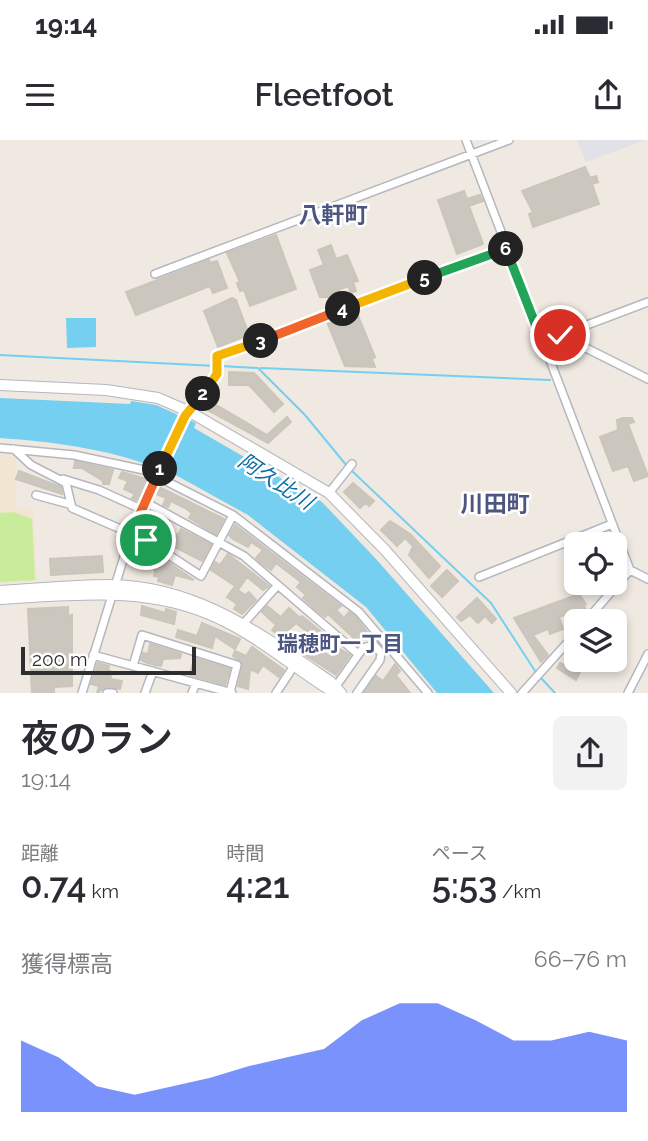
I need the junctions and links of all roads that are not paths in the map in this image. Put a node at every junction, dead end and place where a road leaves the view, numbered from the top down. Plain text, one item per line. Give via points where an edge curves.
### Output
1 (466, 140) edge
2 (509, 140) edge
3 (471, 153) junction
4 (506, 248) junction
5 (155, 274) dead end
6 (648, 302) edge
7 (560, 335) junction
8 (542, 342) junction
9 (648, 379) edge
10 (0, 385) edge
11 (188, 414) junction
12 (0, 447) edge
13 (14, 449) junction
14 (352, 464) dead end
15 (159, 474) junction
16 (62, 479) junction
17 (329, 493) junction
18 (37, 495) dead end
19 (69, 503) junction
20 (143, 505) junction
21 (233, 515) junction
22 (612, 524) junction
23 (131, 534) junction
24 (220, 543) junction
25 (630, 570) junction
26 (478, 577) dead end
27 (648, 579) edge
28 (277, 586) junction
29 (114, 589) junction
30 (0, 591) edge
31 (0, 600) edge
32 (596, 609) edge
33 (244, 623) junction
34 (564, 646) edge
35 (358, 654) junction
36 (648, 654) edge
37 (93, 655) junction
38 (133, 666) junction
39 (294, 666) junction
40 (153, 671) junction
41 (197, 683) junction
42 (335, 692) edge
43 (82, 693) edge
44 (107, 693) edge
45 (113, 693) edge
46 (145, 693) edge
47 (192, 693) edge
48 (231, 693) edge
49 (276, 693) edge
50 (357, 693) edge
51 (428, 693) edge
52 (511, 693) edge
53 (522, 693) edge
54 (628, 693) edge

1 - 3 street
2 - 3 street
3 - 4 street
3 - 5 street
4 - 8 street
4 - 11 street via 217,359 217,374
6 - 7 street
7 - 8 street
7 - 9 street
8 - 22 street
10 - 11 street via 128,392 158,398
11 - 15 street
11 - 17 street
12 - 13 street
13 - 15 street
13 - 16 street via 31,465
14 - 17 street
15 - 20 street
15 - 21 street
16 - 19 street
16 - 20 street
17 - 52 street
18 - 19 street
19 - 23 street
20 - 23 street
20 - 24 street
21 - 24 street
21 - 51 street via 359,612
22 - 25 street
22 - 26 street
23 - 24 street via 201,576
23 - 29 street
24 - 28 street via 244,556
25 - 27 street
25 - 32 street
28 - 33 street
28 - 35 street
29 - 30 street
29 - 31 street
29 - 33 street via 172,593
29 - 37 street
29 - 39 street via 201,611
33 - 42 street via 331,682
34 - 53 street
35 - 42 street
35 - 50 street via 369,645 377,647 381,656
36 - 54 street
37 - 38 street
37 - 43 street
38 - 40 street
38 - 48 street via 142,635 237,665
39 - 42 street
39 - 49 street
40 - 41 street
40 - 46 street
41 - 47 street
41 - 48 street
44 - 45 street

